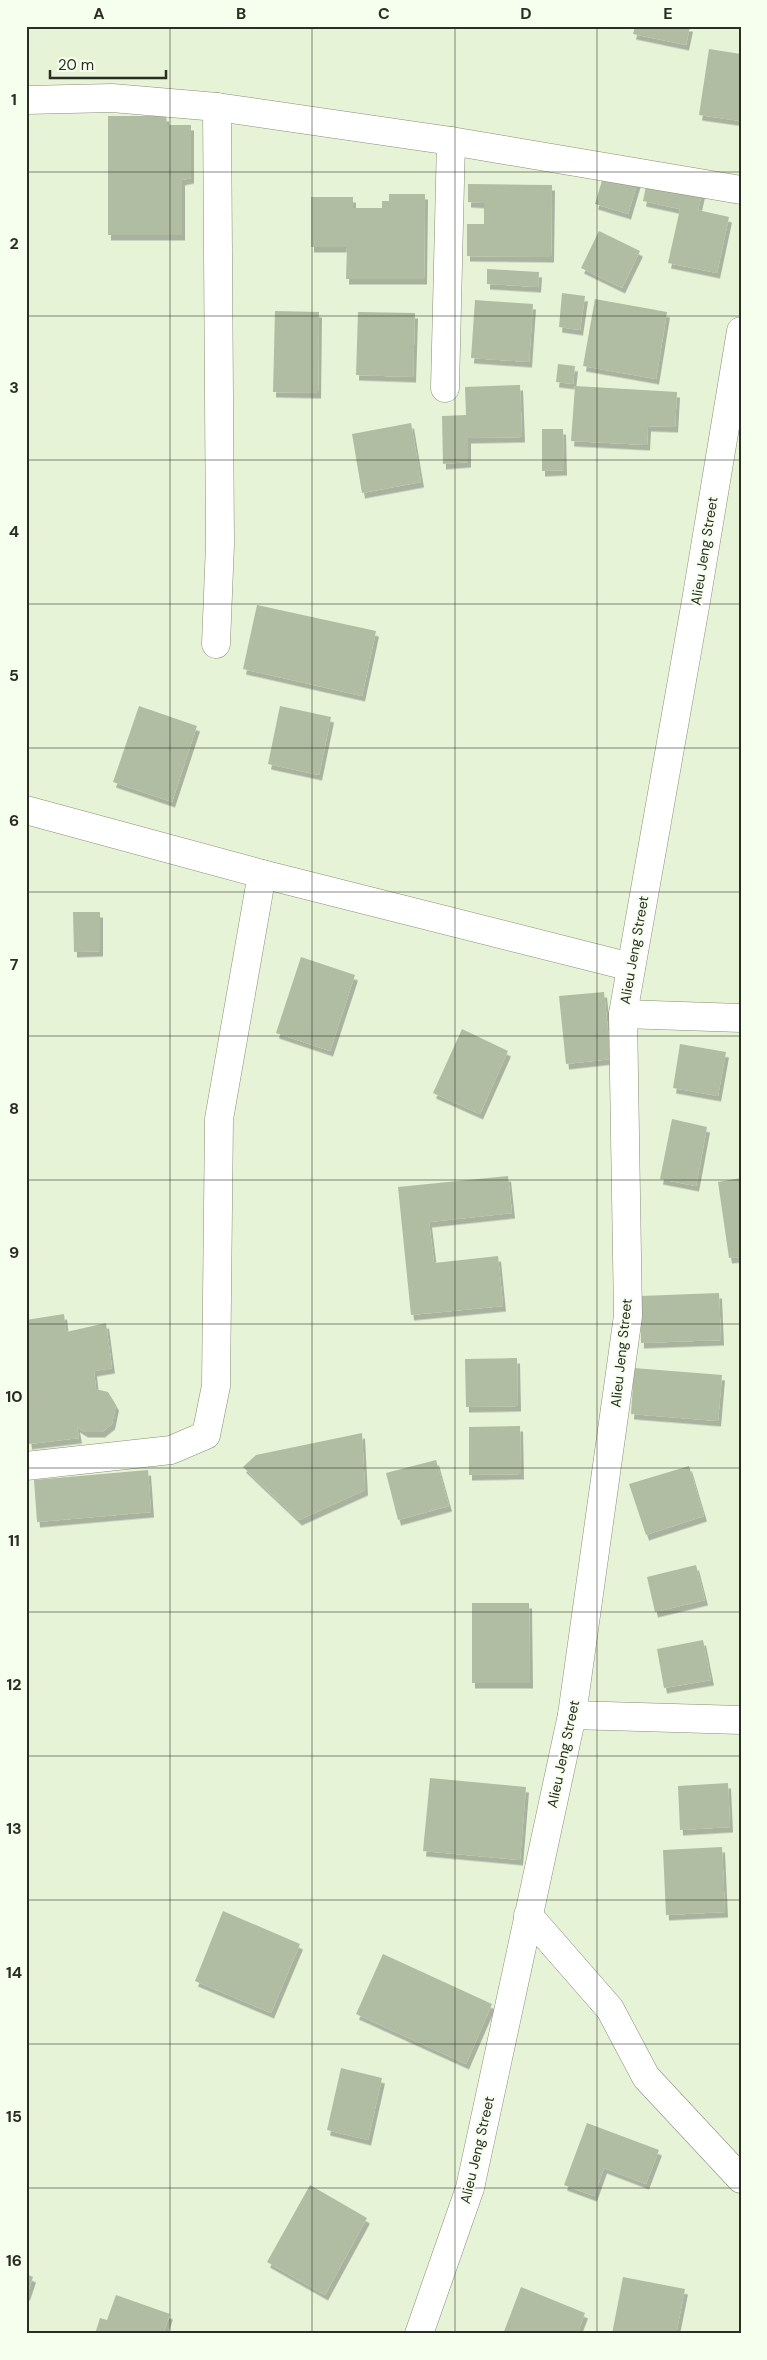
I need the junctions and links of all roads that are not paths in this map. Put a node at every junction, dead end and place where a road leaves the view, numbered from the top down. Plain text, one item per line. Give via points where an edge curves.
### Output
1 (26, 100) edge
2 (217, 108) junction
3 (451, 141) junction
4 (741, 190) edge
5 (741, 331) edge
6 (445, 388) dead end
7 (216, 644) dead end
8 (26, 810) edge
9 (262, 874) junction
10 (631, 967) junction
11 (623, 1014) junction
12 (741, 1018) edge
13 (26, 1466) edge
14 (572, 1715) junction
15 (741, 1720) edge
16 (528, 1915) junction
17 (741, 2179) edge
18 (420, 2334) edge

1 - 2 street via 112,98
2 - 3 street
2 - 7 street via 220,544
3 - 4 street
3 - 6 street
5 - 10 street, Alieu Jeng Street
8 - 9 street
9 - 10 street
9 - 13 street via 219,1119 216,1386 206,1435 171,1450
10 - 11 street, Alieu Jeng Street
11 - 12 street
11 - 14 street, Alieu Jeng Street via 628,1316
14 - 15 street
14 - 16 street, Alieu Jeng Street
16 - 17 street via 610,2010 646,2077
16 - 18 street, Alieu Jeng Street via 470,2188

